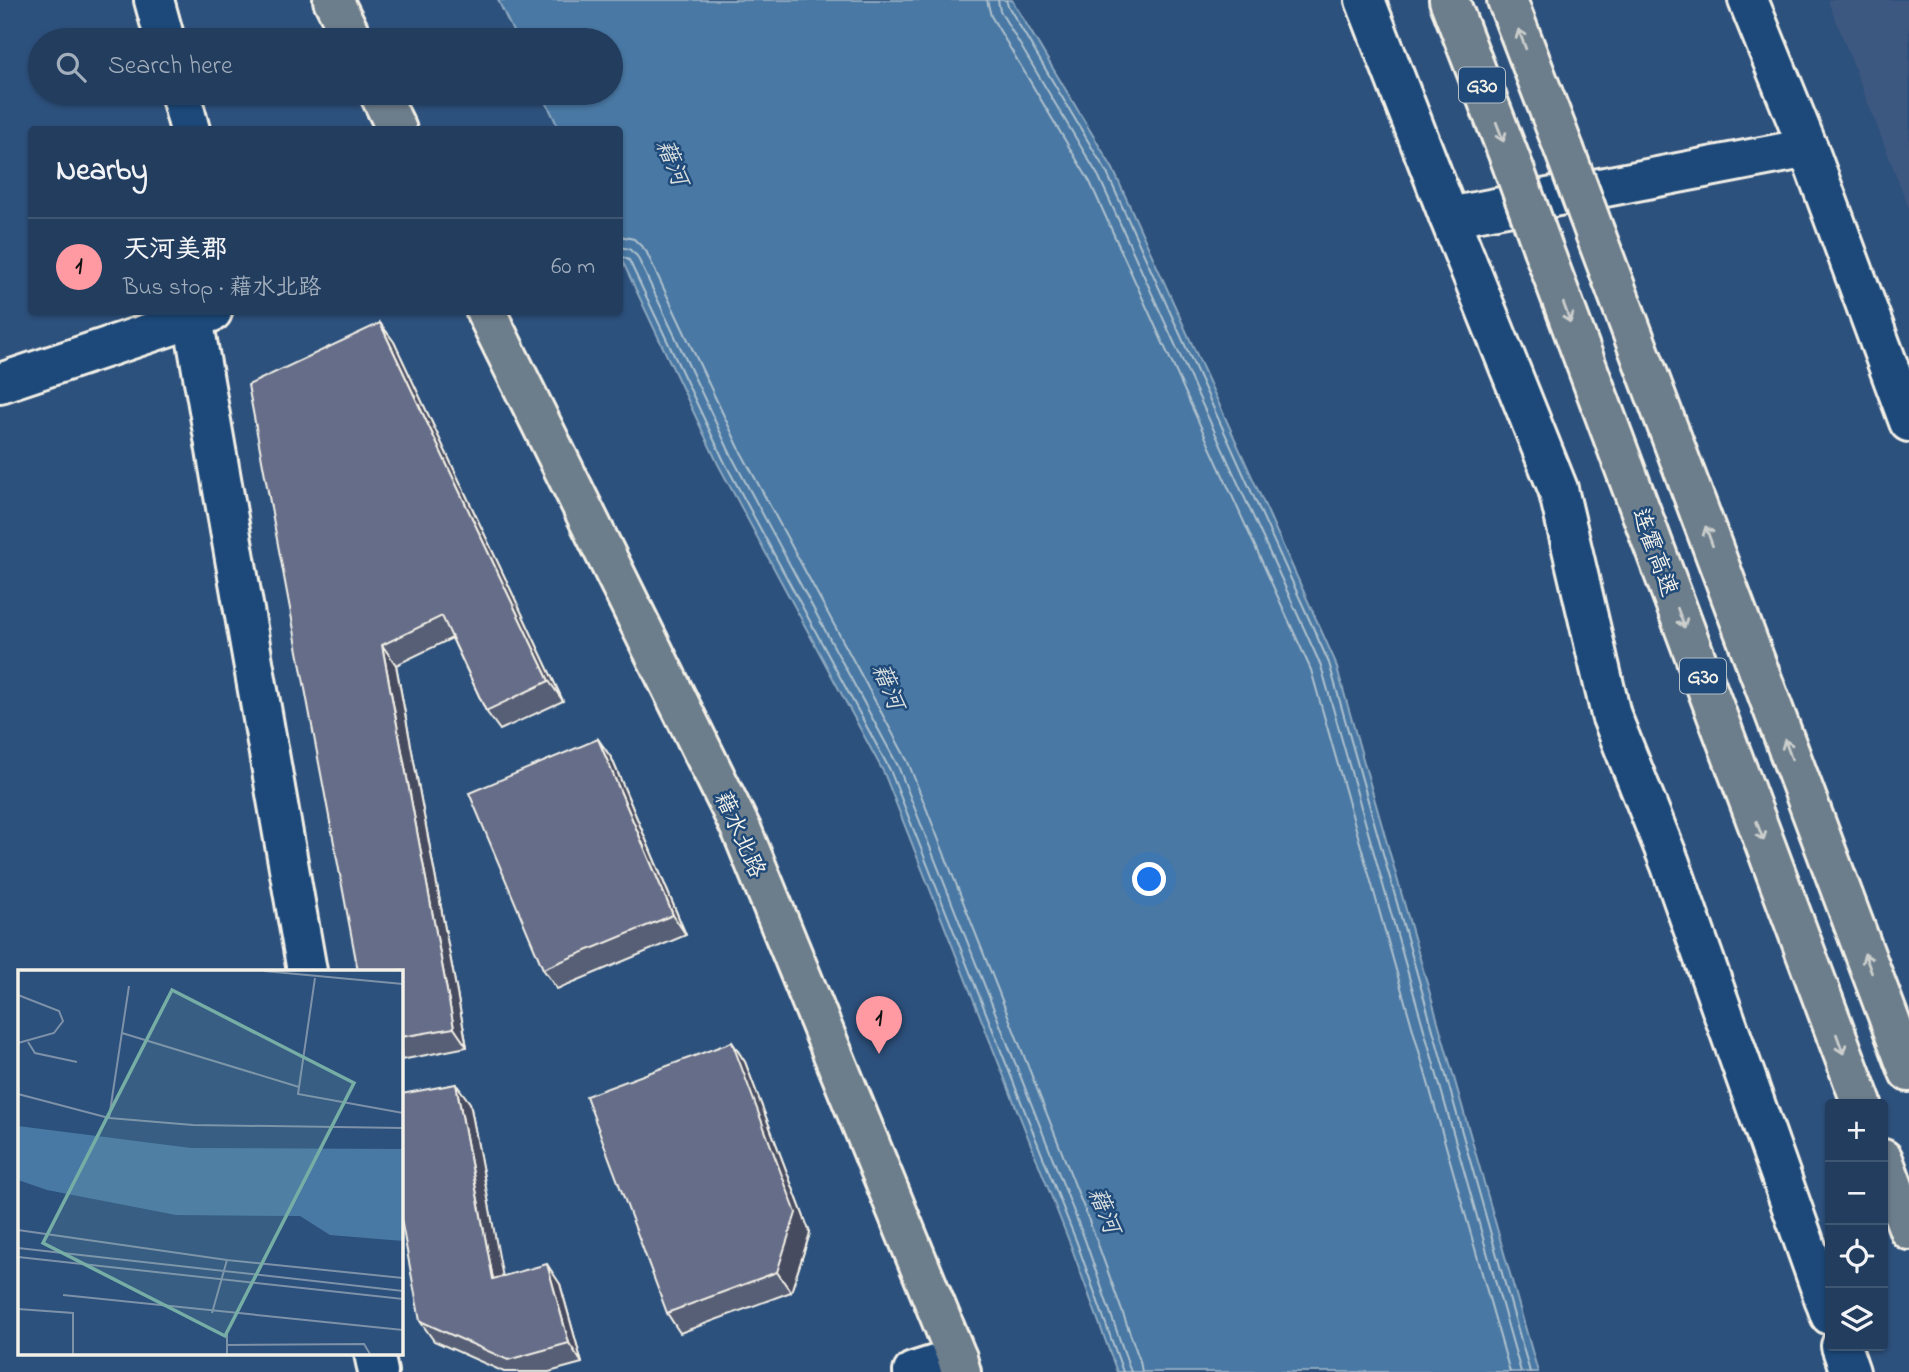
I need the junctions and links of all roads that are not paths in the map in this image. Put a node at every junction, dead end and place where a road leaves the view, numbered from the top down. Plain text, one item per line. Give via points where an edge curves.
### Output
1 (154, 0) edge
2 (333, 0) edge
3 (358, 0) edge
4 (1364, 0) edge
5 (1449, 0) edge
6 (1507, 0) edge
7 (1748, 0) edge
8 (162, 28) edge
9 (347, 28) edge
10 (372, 28) edge
11 (183, 105) edge
12 (385, 105) edge
13 (410, 105) edge
14 (189, 126) edge
15 (395, 126) edge
16 (420, 126) edge
17 (1808, 148) junction
18 (1448, 216) junction
19 (202, 315) edge
20 (487, 315) edge
21 (512, 315) edge
22 (0, 383) edge
23 (1909, 422) edge
24 (307, 970) edge
25 (1909, 1072) edge
26 (1860, 1099) edge
27 (1884, 1162) edge
28 (1909, 1230) edge
29 (1825, 1301) edge
30 (1843, 1351) edge
31 (374, 1354) edge
32 (966, 1367) edge
33 (378, 1372) edge
34 (913, 1372) edge
35 (1850, 1372) edge

1 - 8 street
2 - 9 main road
3 - 10 main road
4 - 18 street
5 -> 26 main road, 连霍高速 / G30, bridge
25 -> 6 main road, G30, bridge
7 - 17 street
11 - 14 street
12 - 15 main road
13 - 16 main road
17 - 18 street
17 - 23 street
18 - 29 street via 1558,489 1611,715 1670,863
19 - 22 street
19 - 24 street
20 - 32 main road, 藉水北路 via 742,831
21 - 32 main road, 藉水北路 via 763,827 970,1337
27 - 28 main road
30 - 35 street
31 - 33 street
32 - 34 street

